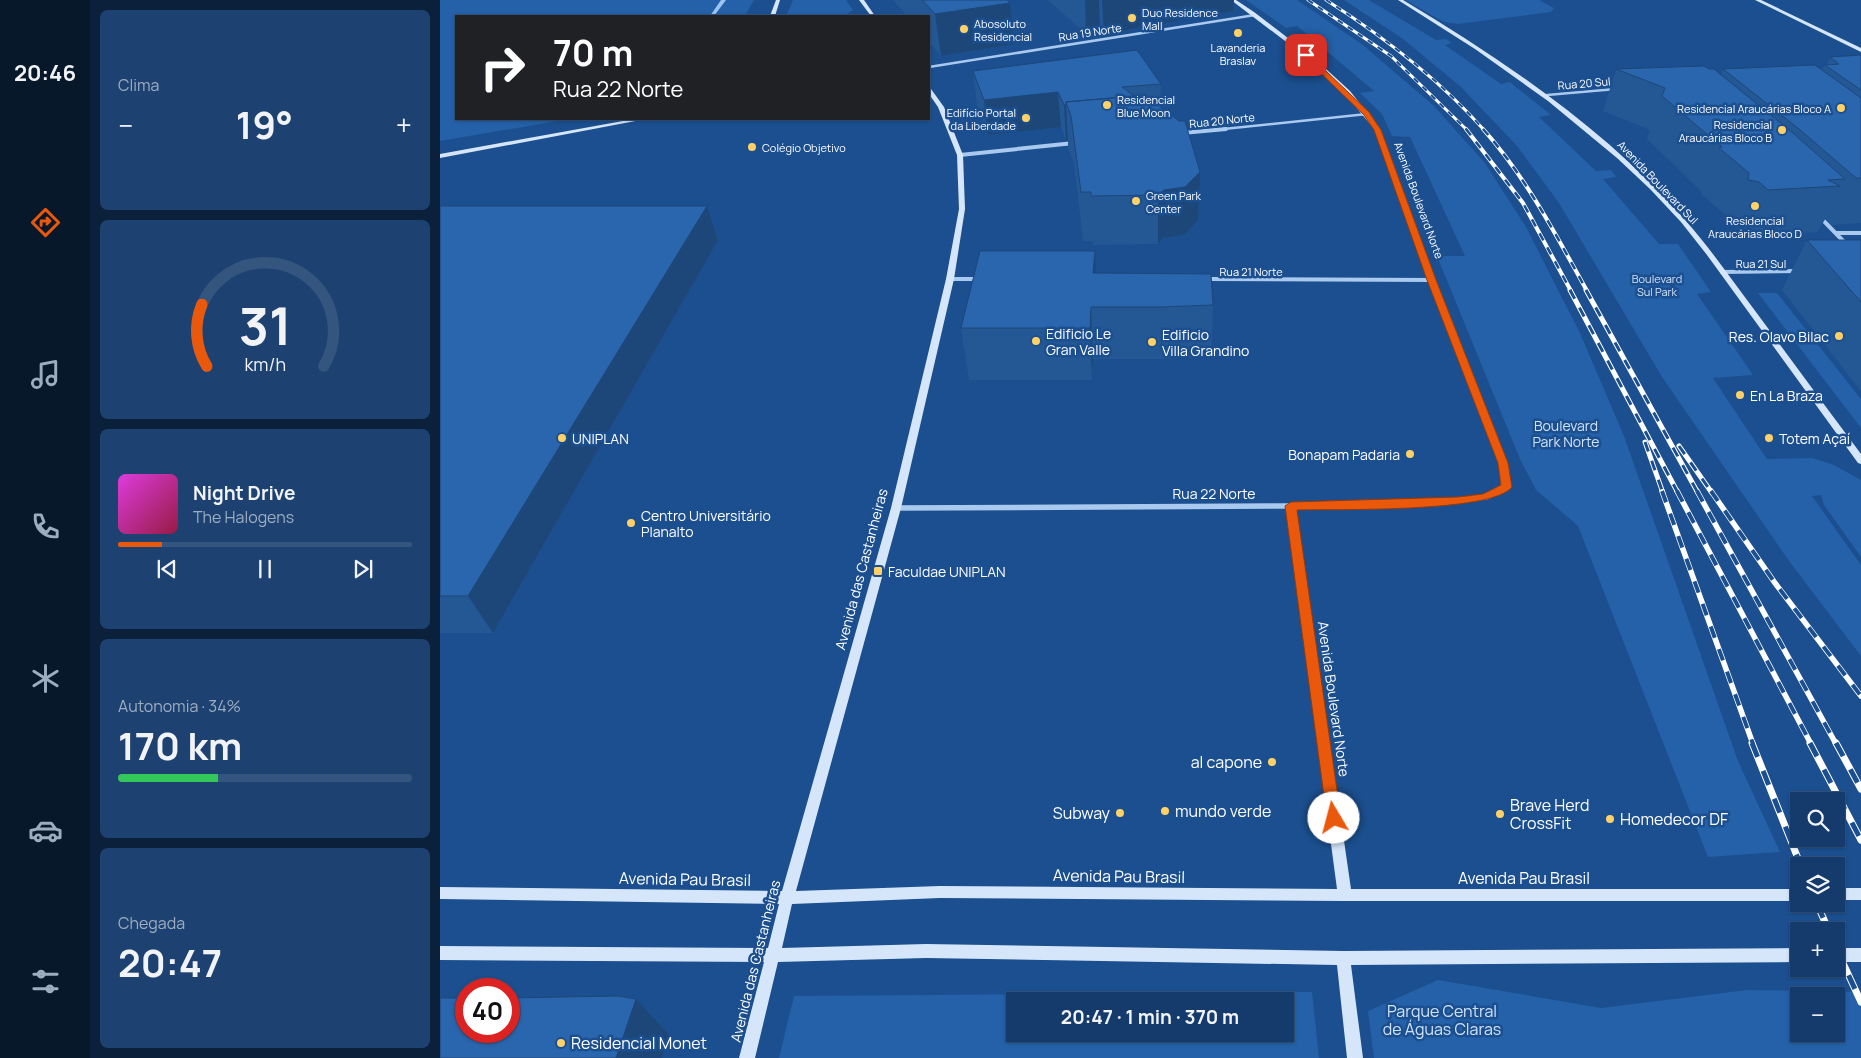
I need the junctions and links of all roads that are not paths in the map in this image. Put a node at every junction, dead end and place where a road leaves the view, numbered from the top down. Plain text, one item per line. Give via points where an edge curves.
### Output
1 (778, 0) edge
2 (861, 0) edge
3 (1233, 0) edge
4 (1400, 0) edge
5 (1757, 0) edge
6 (1255, 14) junction
7 (772, 15) edge
8 (872, 15) edge
9 (1861, 50) edge
10 (930, 67) edge
11 (1625, 88) dead end
12 (930, 91) edge
13 (1547, 95) junction
14 (1367, 114) junction
15 (638, 120) edge
16 (1178, 133) edge
17 (1079, 143) edge
18 (960, 155) junction
19 (440, 156) edge
20 (1816, 214) edge
21 (1836, 233) junction
22 (1861, 233) edge
23 (1848, 246) edge
24 (1801, 271) dead end
25 (1722, 272) junction
26 (950, 279) junction
27 (989, 279) edge
28 (1206, 279) edge
29 (1432, 280) junction
30 (1861, 461) edge
31 (1503, 463) joint
32 (1291, 506) junction
33 (896, 508) junction
34 (440, 893) edge
35 (1790, 894) edge
36 (1845, 894) edge
37 (1861, 894) edge
38 (1345, 896) junction
39 (787, 898) junction
40 (440, 952) edge
41 (773, 955) junction
42 (1790, 955) edge
43 (1845, 955) edge
44 (1861, 955) edge
45 (1343, 958) junction
46 (747, 1058) edge
47 (1355, 1058) edge

1 - 7 street
2 - 8 street
3 - 6 street, Avenida Boulevard Norte
4 - 13 street, Avenida Boulevard Sul
5 - 9 street
6 - 10 street, Rua 19 Norte
6 - 14 street, Avenida Boulevard Norte via 1318,66
11 - 13 street, Rua 20 Sul
12 - 18 street, Avenida das Castanheiras via 941,107
13 - 25 street, Avenida Boulevard Sul via 1641,178 1683,221
14 - 16 street, Rua 20 Norte
14 - 29 street, Avenida Boulevard Norte via 1378,130
15 - 19 street
17 - 18 street
18 - 26 street, Avenida das Castanheiras via 962,209
20 - 21 street
21 - 22 street
21 - 23 street
24 - 25 street, Rua 21 Sul
25 - 30 street, Avenida Boulevard Sul
26 - 27 street
26 - 33 street, Avenida das Castanheiras
28 - 29 street, Rua 21 Norte
29 - 31 street, Avenida Boulevard Norte
31 - 32 street, Rua 22 Norte via 1506,487 1486,497 1458,501
32 - 33 street, Rua 22 Norte
32 - 38 street, Avenida Boulevard Norte
33 - 39 street, Avenida das Castanheiras
34 - 39 street, Avenida Pau Brasil
35 - 38 street, Avenida Pau Brasil
36 - 37 street
38 - 39 street, Avenida Pau Brasil via 940,892
39 - 41 street, Avenida das Castanheiras
40 - 41 street
41 - 45 street via 926,951
41 - 46 street, Avenida das Castanheiras
42 - 45 street
43 - 44 street
45 - 47 street

